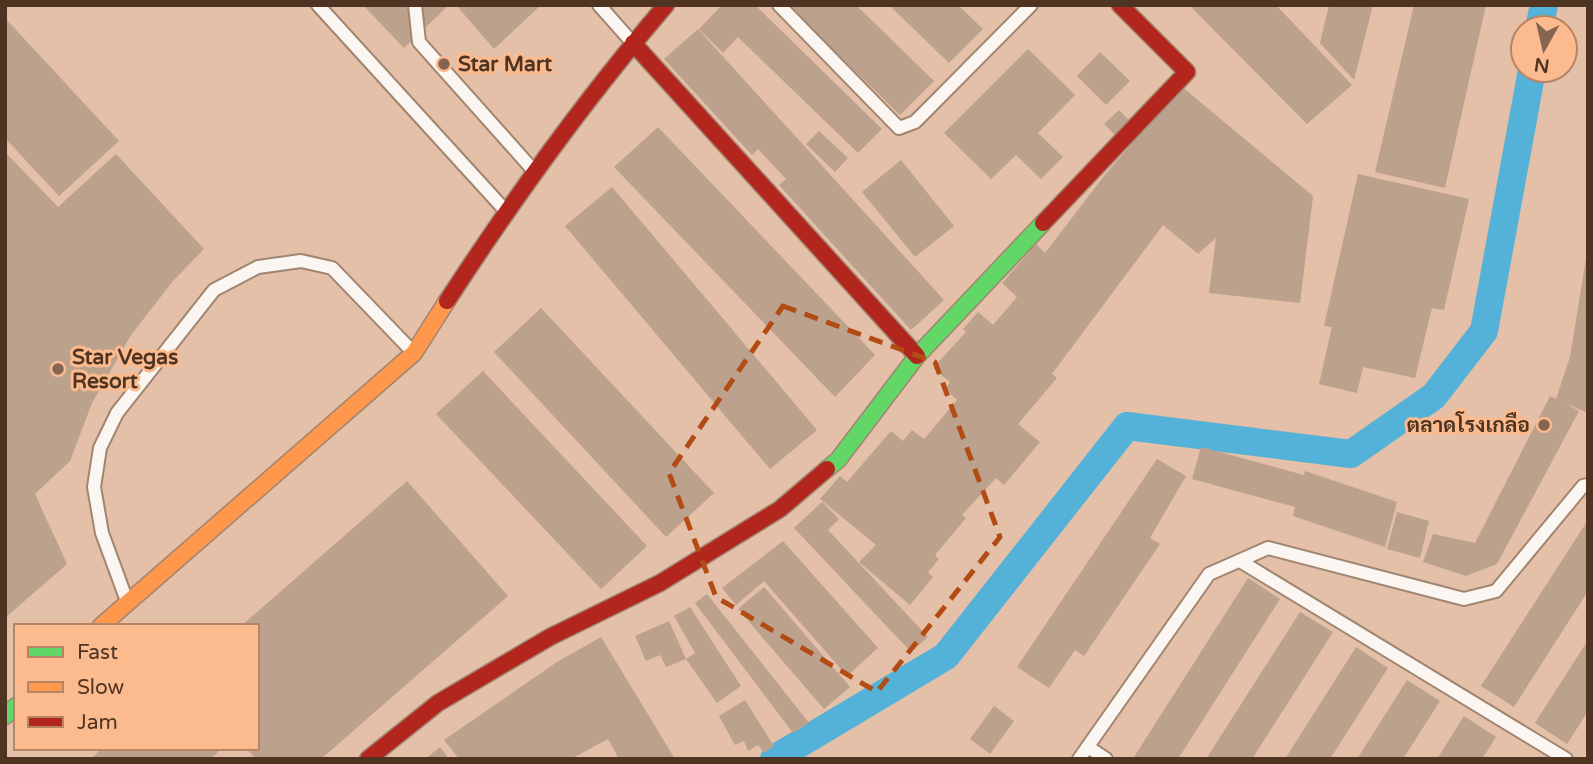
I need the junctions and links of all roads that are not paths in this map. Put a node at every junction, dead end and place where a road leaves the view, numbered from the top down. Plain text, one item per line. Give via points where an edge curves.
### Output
1 (318, 5) edge
2 (415, 5) edge
3 (599, 5) edge
4 (666, 5) edge
5 (779, 5) edge
6 (1031, 5) edge
7 (1120, 5) edge
8 (633, 43) junction
9 (535, 172) junction
10 (506, 210) junction
11 (414, 352) junction
12 (917, 356) junction
13 (1588, 485) edge
14 (1240, 561) junction
15 (127, 601) junction
16 (103, 624) edge
17 (1088, 747) junction
18 (368, 759) edge
19 (1079, 759) edge
20 (1106, 759) edge
21 (1566, 759) edge

1 - 10 lane
2 - 9 lane via 419,42
3 - 8 lane
4 - 8 street
5 - 6 lane via 899,128 915,122
7 - 12 street via 1187,72
8 - 9 street
8 - 12 street
9 - 10 street
10 - 11 street
11 - 15 street
11 - 15 lane via 332,268 301,261 258,267 214,290 117,413 100,448 94,487 102,533
12 - 18 street via 838,460 780,509 660,583 550,637 438,703
13 - 14 lane via 1496,590 1464,599 1268,548
14 - 17 lane via 1209,574
14 - 21 lane
15 - 16 street
17 - 19 lane
17 - 20 lane

